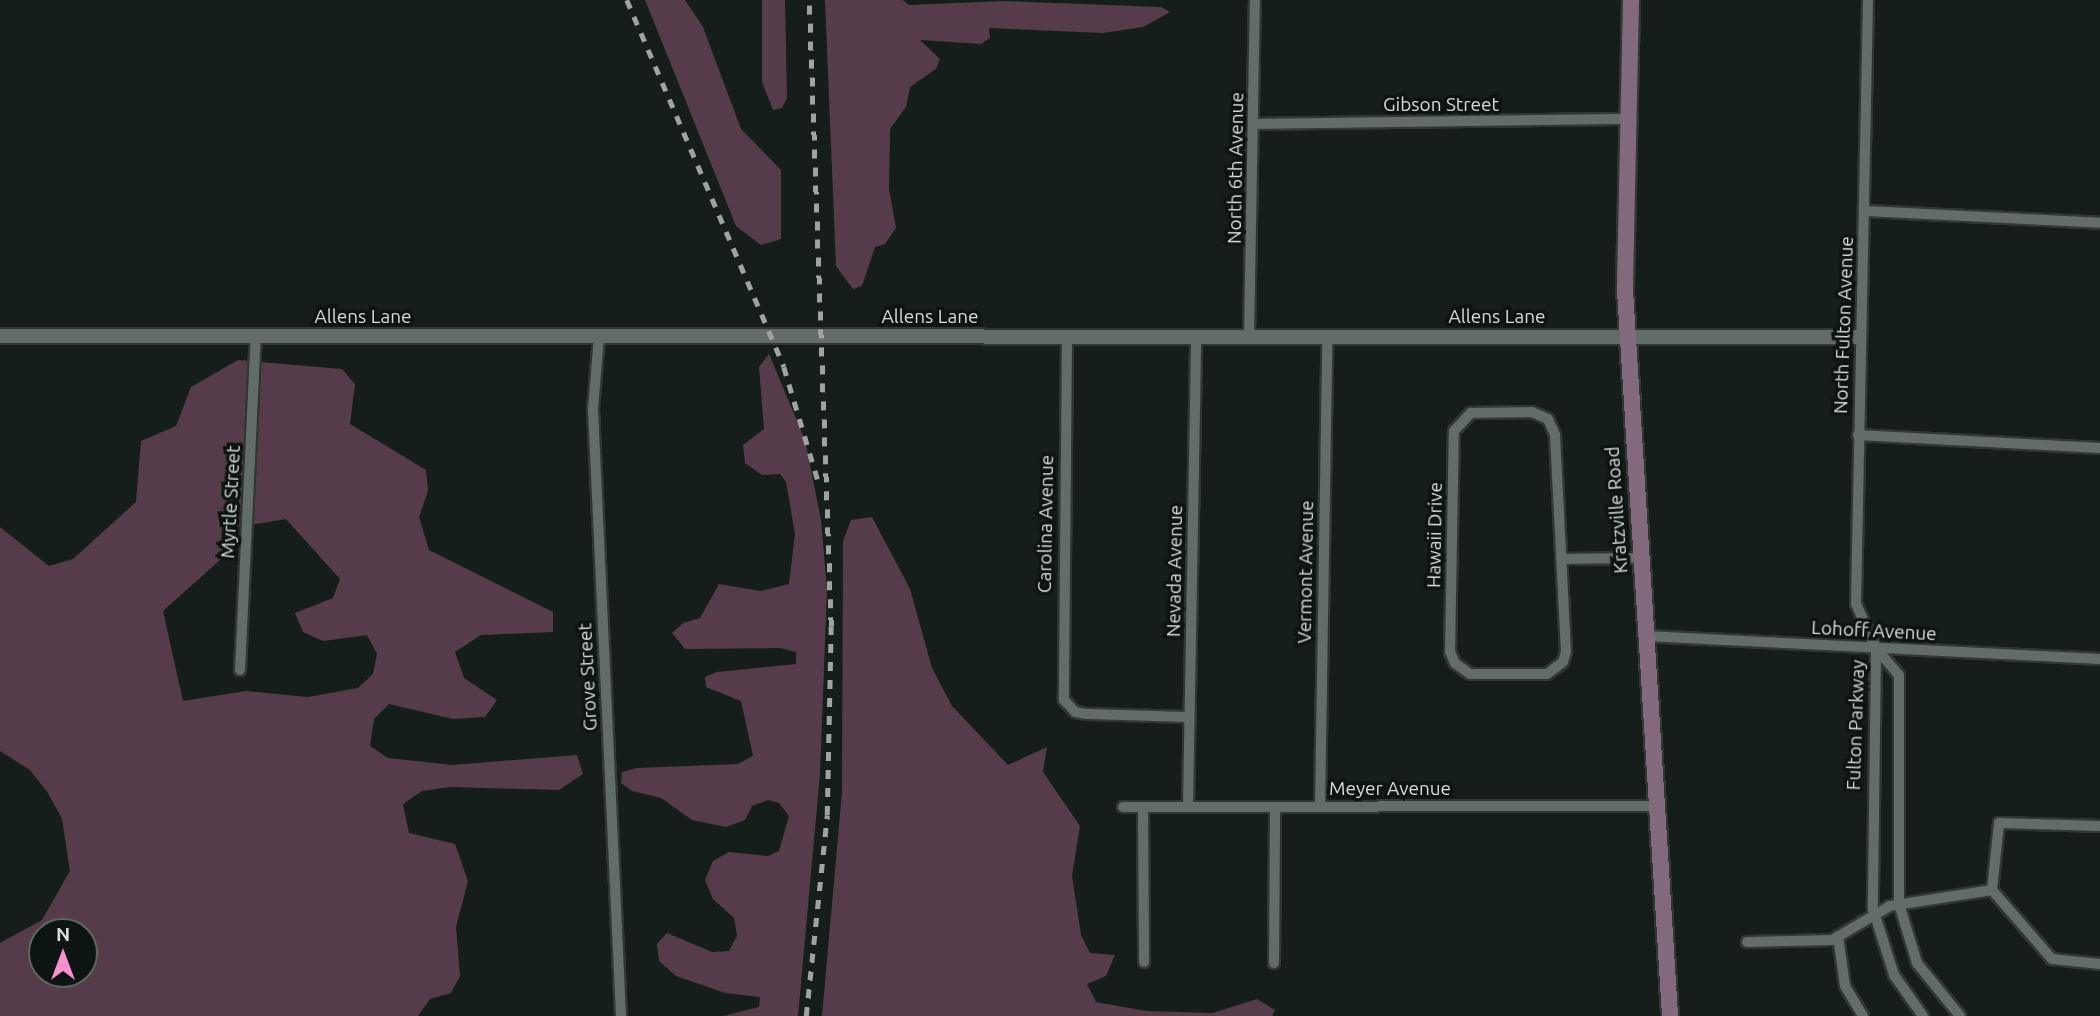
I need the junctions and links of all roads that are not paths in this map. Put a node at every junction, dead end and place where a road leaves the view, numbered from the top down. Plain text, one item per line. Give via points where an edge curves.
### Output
1 (1255, 0) edge
2 (1630, 0) edge
3 (1868, 0) edge
4 (1628, 118) junction
5 (1255, 124) junction
6 (1866, 211) junction
7 (2100, 223) edge
8 (1628, 335) junction
9 (0, 336) edge
10 (256, 336) junction
11 (1066, 336) junction
12 (598, 337) junction
13 (1196, 337) junction
14 (1249, 337) junction
15 (1327, 337) junction
16 (1859, 337) junction
17 (1858, 435) junction
18 (2100, 448) edge
19 (1642, 558) junction
20 (1563, 559) junction
21 (1646, 636) junction
22 (1876, 648) junction
23 (2100, 659) edge
24 (240, 670) dead end
25 (1189, 717) junction
26 (1188, 806) junction
27 (1657, 806) junction
28 (1123, 807) dead end
29 (1275, 807) junction
30 (1320, 807) junction
31 (1143, 808) junction
32 (2100, 826) edge
33 (1992, 890) junction
34 (1899, 904) junction
35 (1874, 915) junction
36 (1838, 936) junction
37 (1747, 942) dead end
38 (1144, 962) dead end
39 (1273, 963) dead end
40 (2100, 964) edge
41 (1918, 1014) edge
42 (621, 1016) edge
43 (1670, 1016) edge
44 (1863, 1016) edge
45 (1960, 1016) edge

1 - 5 street, North 6th Avenue
2 - 4 main road, Kratzville Road
3 - 6 street, North Fulton Avenue
4 - 5 street, Gibson Street
4 - 8 main road, Kratzville Road
5 - 14 street, North 6th Avenue
6 - 7 street
6 - 16 street, North Fulton Avenue
8 - 15 street, Allens Lane
8 - 16 street, Allens Lane
8 - 19 main road, Kratzville Road
9 - 10 street, Allens Lane
10 - 12 street, Allens Lane
10 - 24 street, Myrtle Street
11 - 12 street, Allens Lane
11 - 13 street, Allens Lane
11 - 25 street, Carolina Avenue via 1062,694 1072,710 1086,715
12 - 42 street, Grove Street via 593,410
13 - 14 street, Allens Lane
13 - 25 street, Nevada Avenue
14 - 15 street, Allens Lane
15 - 30 street, Vermont Avenue
16 - 17 street, North Fulton Avenue
17 - 18 street
17 - 22 street, North Fulton Avenue via 1856,604
19 - 20 street
19 - 21 main road, Kratzville Road
20 - 20 street, Hawaii Drive via 1555,435 1548,419 1532,412 1466,416 1454,436 1450,652 1455,663 1480,675 1536,675 1556,669 1566,652
21 - 22 street, Lohoff Avenue
21 - 27 main road, Kratzville Road
22 - 23 street, Lohoff Avenue
22 - 34 street, Fulton Parkway via 1899,675
22 - 35 street, Fulton Parkway via 1870,883
25 - 26 street, Nevada Avenue
26 - 29 street, Meyer Avenue
26 - 31 street, Meyer Avenue
27 - 30 street, Meyer Avenue
27 - 43 main road, Kratzville Road
28 - 31 street, Meyer Avenue
29 - 30 street, Meyer Avenue
29 - 39 street
31 - 38 street
32 - 33 street via 1998,823
33 - 34 street
33 - 40 street via 2052,959
34 - 35 street
34 - 45 street, Fulton Parkway via 1917,963
35 - 36 street
35 - 41 street, Fulton Parkway via 1894,975
36 - 37 street via 1821,942
36 - 44 street via 1845,986

